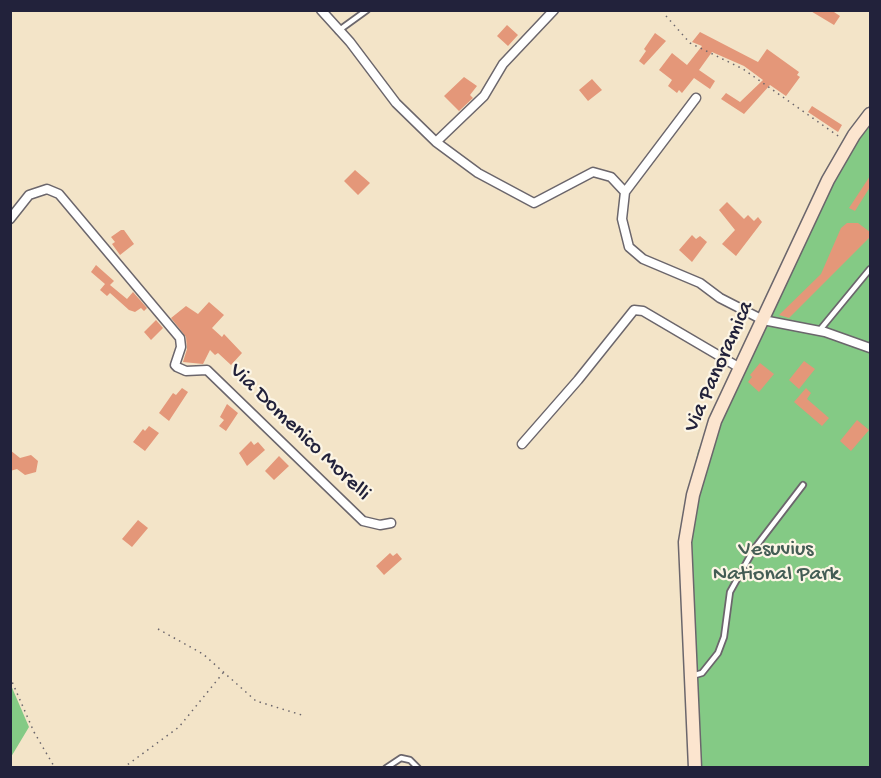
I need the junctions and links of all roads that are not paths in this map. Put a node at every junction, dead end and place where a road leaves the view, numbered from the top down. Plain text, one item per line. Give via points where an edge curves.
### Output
1 (321, 10) edge
2 (367, 10) edge
3 (554, 10) edge
4 (338, 31) junction
5 (696, 98) dead end
6 (870, 114) edge
7 (436, 142) junction
8 (625, 192) junction
9 (10, 219) edge
10 (870, 269) edge
11 (763, 320) junction
12 (819, 331) junction
13 (870, 348) edge
14 (740, 368) junction
15 (522, 444) dead end
16 (803, 485) dead end
17 (392, 523) dead end
18 (691, 676) junction
19 (386, 768) edge
20 (418, 768) edge
21 (695, 768) edge

1 - 4 street
2 - 4 lane
3 - 7 street via 503,64 484,96
4 - 7 street via 396,103
5 - 8 street
6 - 11 street, Via Panoramica via 828,180
7 - 8 street via 478,173 534,204 593,172 611,177
8 - 11 street via 622,219 634,253 700,283
9 - 17 street, Via Domenico Morelli via 29,195 47,189 59,194 180,338 177,368 207,370 363,521
10 - 12 lane
11 - 12 street
11 - 14 street, Via Panoramica
12 - 13 street
14 - 15 street via 634,310
14 - 18 street, Via Panoramica via 715,421 693,495 685,542
16 - 18 lane via 754,549 730,592 718,653 702,673
18 - 21 street, Via Panoramica
19 - 20 lane via 401,758

